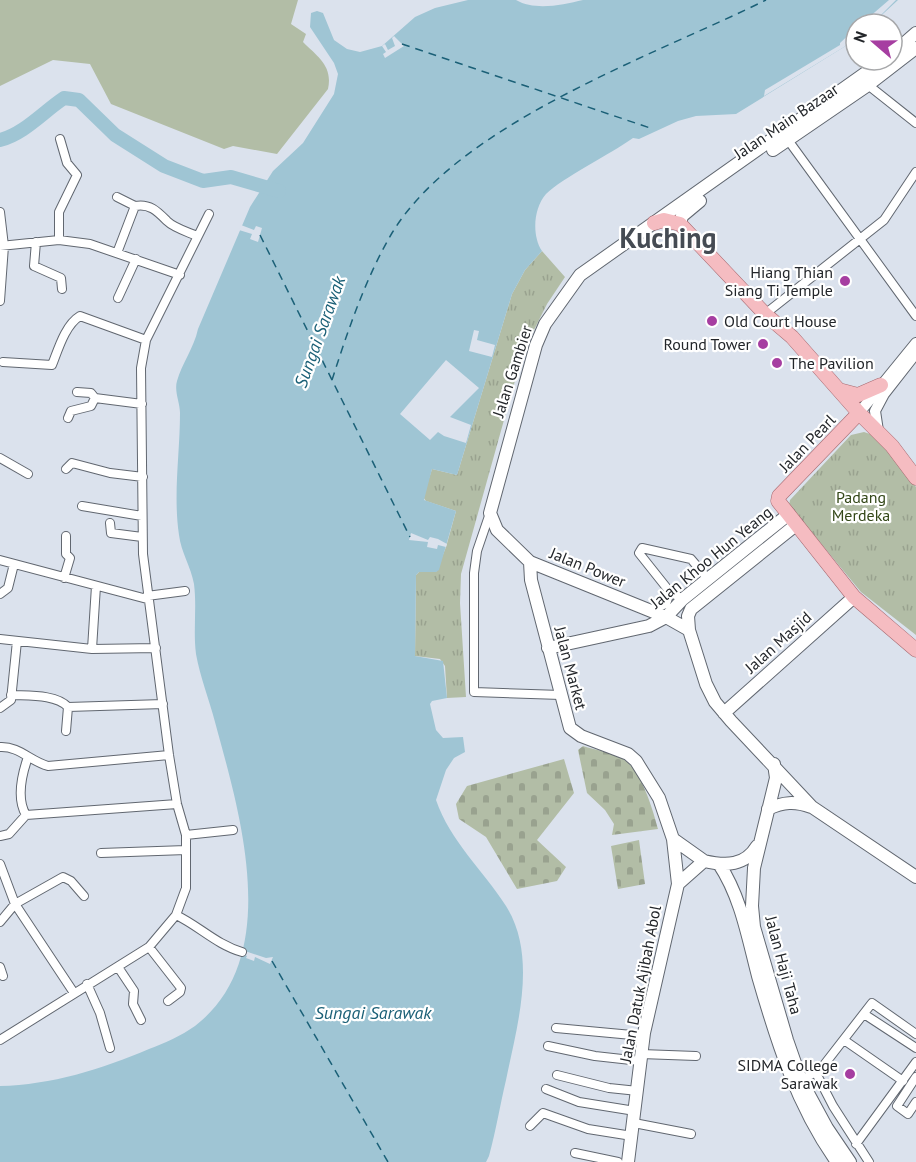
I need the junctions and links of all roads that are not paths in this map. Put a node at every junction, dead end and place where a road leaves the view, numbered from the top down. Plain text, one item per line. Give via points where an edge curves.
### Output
1 (916, 33) edge
2 (904, 44) edge
3 (916, 48) edge
4 (867, 72) edge
5 (868, 85) junction
6 (916, 123) edge
7 (60, 138) dead end
8 (788, 140) junction
9 (916, 172) edge
10 (117, 197) dead end
11 (135, 206) junction
12 (0, 212) edge
13 (209, 214) dead end
14 (654, 223) junction
15 (680, 224) junction
16 (197, 236) junction
17 (59, 240) junction
18 (861, 240) junction
19 (36, 242) junction
20 (2, 246) edge
21 (117, 253) junction
22 (136, 260) junction
23 (180, 275) junction
24 (62, 289) dead end
25 (118, 298) dead end
26 (0, 301) edge
27 (765, 314) junction
28 (916, 316) edge
29 (146, 340) junction
30 (916, 343) edge
31 (916, 353) edge
32 (3, 362) dead end
33 (881, 385) junction
34 (839, 390) junction
35 (77, 392) dead end
36 (95, 398) junction
37 (142, 404) junction
38 (859, 413) junction
39 (68, 418) dead end
40 (878, 431) junction
41 (0, 459) edge
42 (66, 469) dead end
43 (28, 474) dead end
44 (142, 477) junction
45 (916, 478) edge
46 (82, 506) dead end
47 (490, 513) junction
48 (142, 516) junction
49 (793, 519) junction
50 (110, 523) dead end
51 (66, 536) dead end
52 (142, 537) junction
53 (0, 560) edge
54 (530, 561) junction
55 (14, 564) junction
56 (554, 571) junction
57 (64, 578) junction
58 (708, 579) junction
59 (531, 580) junction
60 (96, 586) junction
61 (185, 591) dead end
62 (670, 592) junction
63 (0, 594) edge
64 (147, 597) junction
65 (854, 597) junction
66 (682, 599) junction
67 (650, 610) junction
68 (666, 617) junction
69 (649, 626) junction
70 (689, 630) junction
71 (0, 639) edge
72 (17, 641) junction
73 (156, 648) junction
74 (548, 648) junction
75 (92, 649) junction
76 (916, 650) edge
77 (561, 694) junction
78 (11, 695) junction
79 (163, 704) junction
80 (68, 707) junction
81 (0, 708) edge
82 (724, 713) junction
83 (66, 731) dead end
84 (0, 747) edge
85 (170, 755) junction
86 (28, 757) junction
87 (773, 763) junction
88 (177, 804) junction
89 (812, 807) junction
90 (768, 809) junction
91 (26, 815) junction
92 (233, 830) dead end
93 (186, 835) junction
94 (0, 836) edge
95 (673, 839) junction
96 (759, 842) junction
97 (186, 850) junction
98 (101, 853) dead end
99 (705, 861) junction
100 (0, 864) edge
101 (718, 864) junction
102 (916, 877) edge
103 (678, 884) junction
104 (84, 896) dead end
105 (15, 904) junction
106 (176, 915) junction
107 (0, 922) edge
108 (148, 947) junction
109 (242, 952) dead end
110 (0, 967) edge
111 (118, 967) junction
112 (3, 976) dead end
113 (87, 984) junction
114 (74, 993) junction
115 (168, 1001) dead end
116 (864, 1014) junction
117 (141, 1020) dead end
118 (556, 1028) dead end
119 (916, 1034) edge
120 (643, 1036) junction
121 (0, 1040) edge
122 (844, 1040) junction
123 (548, 1046) dead end
124 (110, 1048) dead end
125 (916, 1048) edge
126 (696, 1056) dead end
127 (640, 1058) junction
128 (916, 1062) edge
129 (816, 1073) junction
130 (557, 1075) dead end
131 (916, 1077) edge
132 (801, 1080) junction
133 (903, 1081) junction
134 (546, 1089) dead end
135 (638, 1091) junction
136 (916, 1102) edge
137 (635, 1117) junction
138 (530, 1126) dead end
139 (691, 1134) dead end
140 (632, 1136) junction
141 (856, 1144) junction
142 (575, 1153) dead end
143 (618, 1162) edge
144 (628, 1162) edge
145 (837, 1162) edge
146 (850, 1162) edge
147 (869, 1162) edge

1 - 2 main road
3 - 5 main road, Jalan Main Bazaar
4 - 14 main road, Jalan Main Bazaar
5 - 6 street
5 - 8 main road, Jalan Main Bazaar
7 - 17 street via 67,163 77,175 59,212
8 - 15 main road, Jalan Main Bazaar via 688,209
8 - 18 street
9 - 18 street via 884,220
10 - 11 street
11 - 16 street via 141,204 160,211 168,222
11 - 21 street
12 - 20 street
13 - 16 street
14 - 15 main road via 664,220
14 - 47 main road, Jalan Gambier via 580,274 545,324 511,430
15 - 27 main road
16 - 23 street
17 - 19 street
17 - 21 street
18 - 27 street
18 - 28 street
19 - 20 street
19 - 24 street via 34,266 61,278
20 - 26 street
21 - 22 street
22 - 23 street
22 - 25 street
23 - 29 street
27 - 34 main road via 792,337
29 - 32 street via 80,316 67,332 51,365
29 - 37 street via 141,368
30 - 33 street
31 - 40 street via 875,411
33 - 34 main road via 858,395
33 - 38 street
34 - 38 main road
35 - 36 street via 91,393
36 - 37 street
36 - 39 street via 91,406 71,411
37 - 44 street
38 - 40 main road
38 - 49 main road, Jalan Pearl via 779,496 778,501
40 - 45 main road
41 - 43 street
42 - 44 street via 72,463
44 - 48 street
46 - 48 street
47 - 54 main road via 497,531
47 - 77 street via 474,573 474,693
48 - 52 street
49 - 58 main road, Jalan Khoo Hun Yeang
49 - 65 main road
49 - 70 main road, Jalan Khoo Hun Yeang via 691,609
50 - 52 street via 111,533
51 - 57 street via 66,554 70,558
52 - 64 street
53 - 55 street
54 - 56 main road, Jalan Power
54 - 59 main road, Jalan Market
55 - 57 street
55 - 63 street via 8,588
56 - 59 main road
56 - 67 main road, Jalan Power
57 - 60 street
58 - 62 street via 691,559 642,549 639,553
58 - 66 main road, Jalan Khoo Hun Yeang
59 - 74 main road, Jalan Market
60 - 64 street
60 - 75 street
61 - 64 street
62 - 66 street
62 - 67 street via 666,604
64 - 73 street
65 - 76 main road
65 - 82 main road, Jalan Masjid
66 - 68 main road, Jalan Khoo Hun Yeang
67 - 68 main road, Jalan Power
67 - 69 main road via 653,617
68 - 69 main road, Jalan Khoo Hun Yeang
68 - 70 main road, Jalan Power
69 - 74 main road, Jalan Khoo Hun Yeang
70 - 82 main road via 705,684
71 - 72 street
72 - 75 street
72 - 78 street
73 - 75 street
73 - 79 street
74 - 77 main road, Jalan Market
77 - 95 main road, Jalan Market via 570,729 636,761 659,798
78 - 80 street via 50,698
78 - 81 street
79 - 80 street
79 - 85 street
80 - 83 street
82 - 87 main road
84 - 86 street via 17,749
85 - 86 street via 61,767
85 - 88 street
86 - 91 street via 21,790
87 - 89 main road
87 - 90 main road, Jalan Haji Taha via 776,778
88 - 91 street
88 - 93 street
89 - 90 main road via 797,802
89 - 102 main road
90 - 96 main road, Jalan Haji Taha
91 - 94 street via 9,834
92 - 93 street
93 - 97 street
95 - 99 main road
95 - 103 main road, Jalan Datuk Ajibah Abol
96 - 101 main road via 750,856 735,863
96 - 132 main road, Jalan Haji Taha via 753,878 754,927
97 - 98 street
97 - 106 street via 186,888
99 - 101 main road
99 - 103 main road
100 - 105 street
101 - 145 main road, Jalan Haji Taha via 735,892 789,1074 804,1108
103 - 120 main road, Jalan Datuk Ajibah Abol
104 - 105 street via 63,877
105 - 107 street
105 - 114 street
106 - 108 street
106 - 109 street via 225,947
108 - 111 street
108 - 115 street via 181,988
110 - 112 street
111 - 113 street
111 - 117 street via 134,991 133,1004
113 - 114 street
113 - 124 street
114 - 121 street
116 - 119 street via 872,1003
116 - 122 street
116 - 125 street
118 - 120 street
120 - 127 main road, Jalan Datuk Ajibah Abol
122 - 129 street
122 - 133 street
123 - 127 street via 595,1056
126 - 127 street
127 - 135 main road, Jalan Datuk Ajibah Abol
128 - 133 street
129 - 132 street
129 - 141 street
130 - 135 street
131 - 136 street via 897,1106 908,1114
132 - 146 main road, Jalan Haji Taha
133 - 141 street
134 - 137 street
135 - 137 main road, Jalan Datuk Ajibah Abol
137 - 139 street
137 - 140 main road, Jalan Datuk Ajibah Abol
138 - 140 street via 543,1113 588,1129
140 - 144 main road, Jalan Datuk Ajibah Abol
141 - 147 street
142 - 143 street

